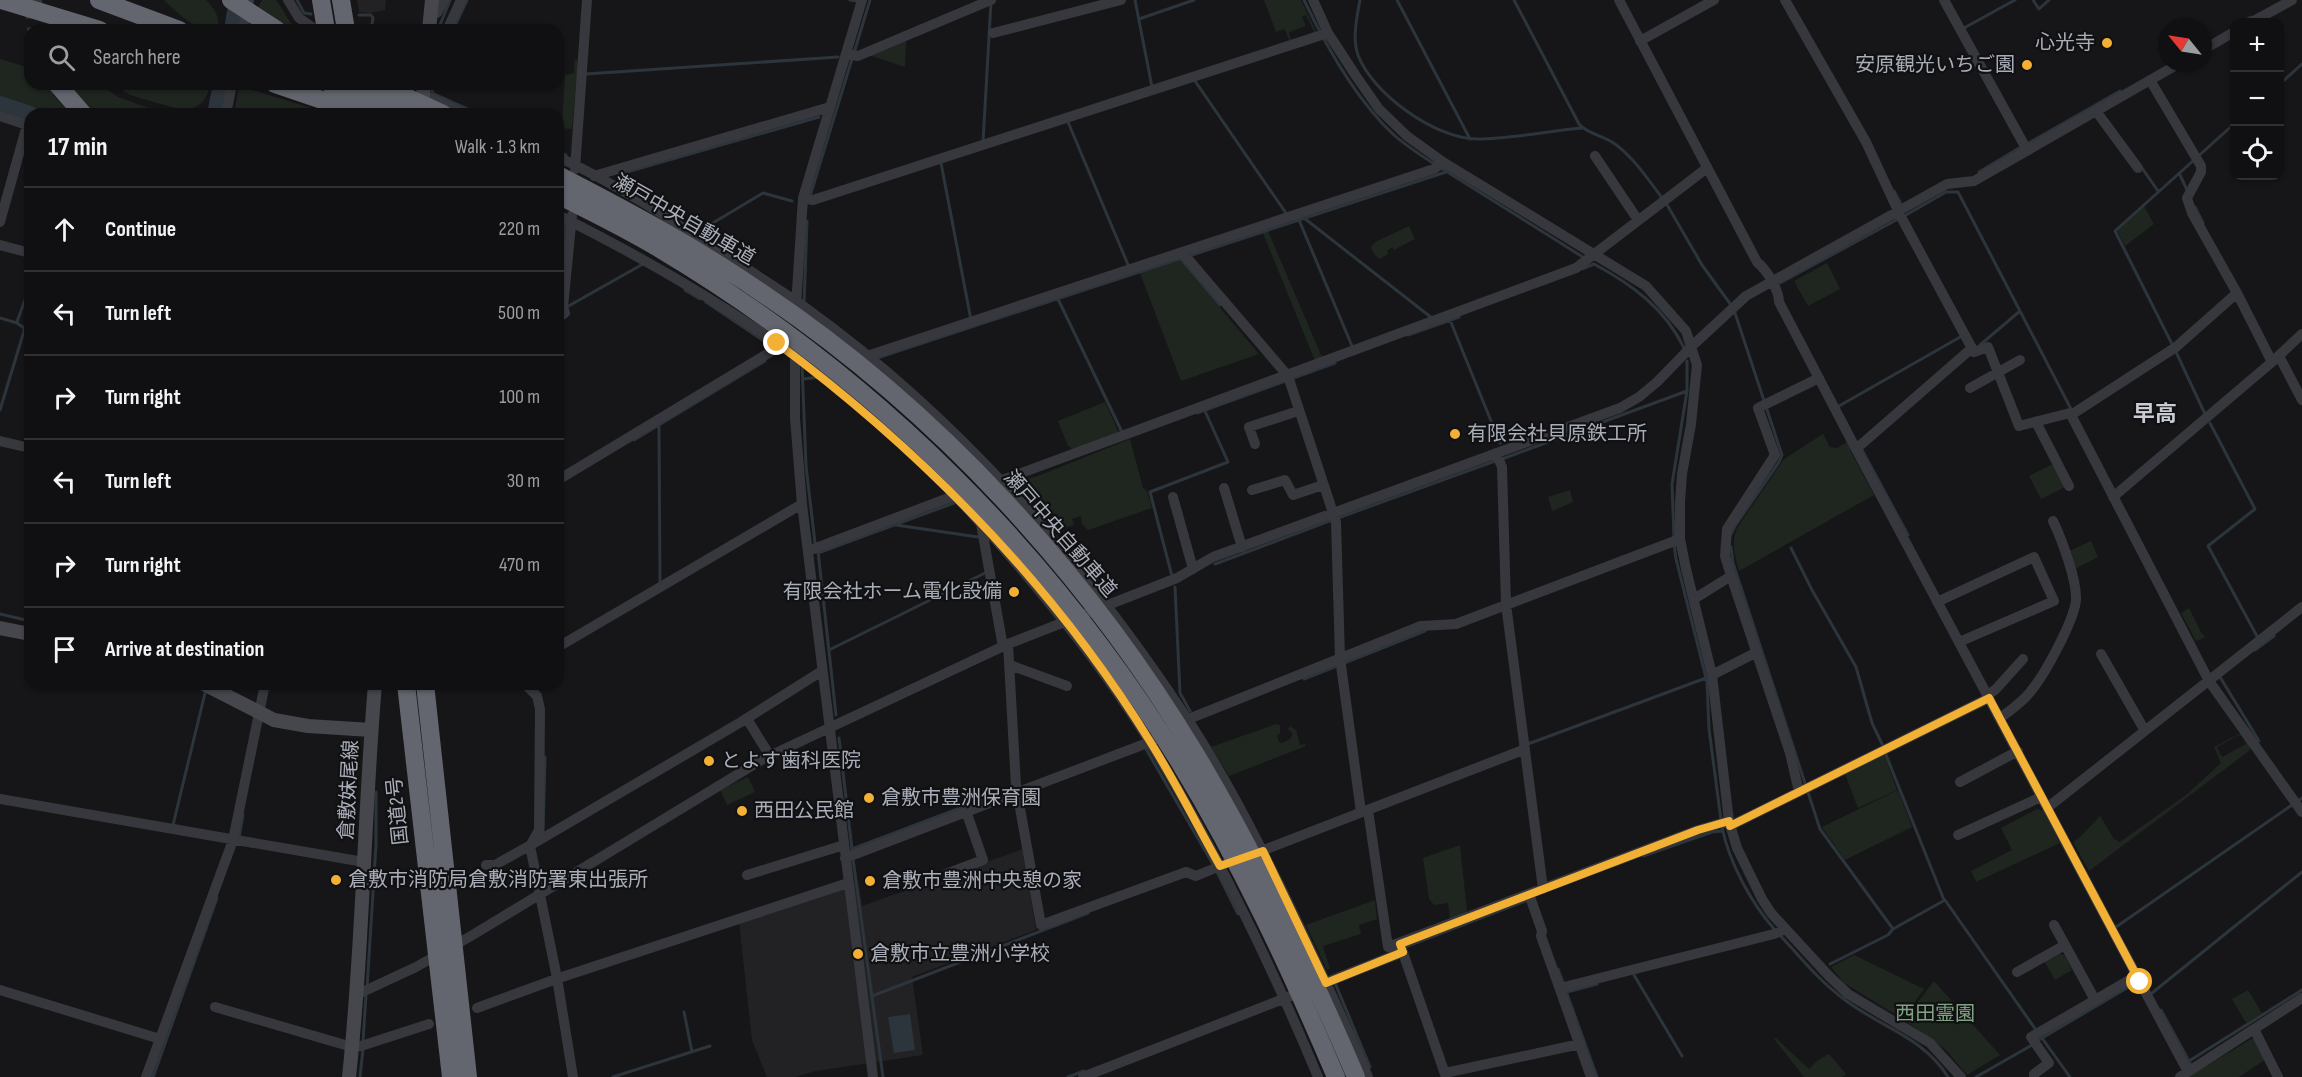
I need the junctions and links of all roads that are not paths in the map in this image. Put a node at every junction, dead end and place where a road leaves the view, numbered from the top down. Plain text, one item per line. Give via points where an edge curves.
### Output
1 (1, 0) edge
2 (99, 0) edge
3 (231, 0) edge
4 (249, 0) edge
5 (288, 0) edge
6 (321, 0) edge
7 (341, 0) edge
8 (432, 0) edge
9 (444, 0) edge
10 (461, 0) edge
11 (587, 0) edge
12 (862, 0) edge
13 (990, 0) edge
14 (1121, 0) edge
15 (1313, 0) edge
16 (1618, 0) edge
17 (1714, 0) edge
18 (1785, 0) edge
19 (1944, 0) edge
20 (2292, 0) edge
21 (2259, 18) edge
22 (429, 23) edge
23 (80, 24) edge
24 (163, 24) edge
25 (244, 24) edge
26 (268, 24) edge
27 (311, 24) edge
28 (319, 24) edge
29 (345, 24) edge
30 (450, 24) edge
31 (993, 33) dead end
32 (1324, 35) junction
33 (2230, 35) edge
34 (1643, 39) junction
35 (2212, 45) edge
36 (851, 55) junction
37 (2164, 72) edge
38 (2150, 80) junction
39 (62, 90) edge
40 (231, 90) edge
41 (298, 90) edge
42 (333, 90) edge
43 (348, 90) edge
44 (405, 90) edge
45 (428, 95) edge
46 (358, 106) edge
47 (830, 107) junction
48 (77, 108) edge
49 (227, 108) edge
50 (337, 108) edge
51 (396, 108) edge
52 (453, 108) edge
53 (2096, 111) junction
54 (0, 116) edge
55 (24, 124) edge
56 (24, 143) edge
57 (2025, 147) junction
58 (1595, 156) dead end
59 (574, 164) junction
60 (1440, 165) junction
61 (1707, 168) junction
62 (2138, 168) dead end
63 (564, 176) edge
64 (564, 176) edge
65 (597, 176) junction
66 (564, 177) edge
67 (564, 178) edge
68 (564, 178) edge
69 (807, 199) junction
70 (564, 215) edge
71 (1901, 215) junction
72 (1638, 220) junction
73 (0, 222) edge
74 (0, 245) edge
75 (657, 247) junction
76 (24, 251) edge
77 (1182, 252) junction
78 (1590, 258) junction
79 (1771, 281) junction
80 (2237, 293) junction
81 (802, 305) junction
82 (2302, 334) edge
83 (1692, 346) junction
84 (1972, 348) junction
85 (791, 353) junction
86 (870, 359) junction
87 (2276, 359) junction
88 (2020, 360) dead end
89 (1998, 372) junction
90 (1819, 378) junction
91 (1287, 379) junction
92 (1970, 388) dead end
93 (2302, 400) edge
94 (1299, 411) junction
95 (2073, 414) junction
96 (2036, 422) junction
97 (0, 441) edge
98 (1255, 444) dead end
99 (24, 447) edge
100 (1856, 449) junction
101 (1498, 457) junction
102 (564, 476) edge
103 (1001, 480) junction
104 (1323, 485) junction
105 (2070, 486) dead end
106 (1224, 488) dead end
107 (1252, 490) dead end
108 (954, 496) junction
109 (2116, 496) junction
110 (1173, 497) dead end
111 (802, 504) junction
112 (1334, 517) junction
113 (2053, 521) dead end
114 (981, 524) junction
115 (1676, 540) junction
116 (1242, 547) junction
117 (808, 551) junction
118 (1193, 569) junction
119 (1731, 576) junction
120 (1694, 599) junction
121 (1507, 602) junction
122 (1937, 602) junction
123 (1108, 606) junction
124 (2302, 607) edge
125 (1065, 623) junction
126 (0, 628) edge
127 (24, 633) edge
128 (1959, 642) junction
129 (564, 643) edge
130 (1006, 646) junction
131 (1757, 652) junction
132 (2101, 654) dead end
133 (2023, 659) dead end
134 (1340, 662) junction
135 (1010, 665) junction
136 (822, 671) junction
137 (1713, 675) junction
138 (2212, 681) junction
139 (1067, 686) dead end
140 (215, 690) edge
141 (264, 690) edge
142 (374, 690) edge
143 (407, 690) edge
144 (426, 690) edge
145 (531, 690) edge
146 (1988, 696) junction
147 (259, 713) junction
148 (747, 718) junction
149 (1187, 718) junction
150 (2000, 718) junction
151 (829, 729) junction
152 (371, 730) junction
153 (2145, 731) junction
154 (1150, 742) junction
155 (1523, 748) junction
156 (2018, 751) junction
157 (771, 756) junction
158 (1960, 782) dead end
159 (1015, 790) junction
160 (1804, 790) junction
161 (2041, 796) junction
162 (0, 799) edge
163 (2050, 806) junction
164 (2298, 806) edge
165 (1363, 810) junction
166 (966, 811) junction
167 (1726, 824) junction
168 (1958, 835) dead end
169 (236, 841) junction
170 (844, 845) junction
171 (530, 846) junction
172 (1263, 851) junction
173 (845, 858) junction
174 (364, 862) junction
175 (486, 865) dead end
176 (1220, 866) junction
177 (747, 874) dead end
178 (946, 874) dead end
179 (848, 883) junction
180 (1543, 889) junction
181 (539, 895) junction
182 (1530, 898) junction
183 (2055, 925) dead end
184 (1780, 931) junction
185 (2065, 945) junction
186 (454, 946) junction
187 (1401, 948) junction
188 (437, 956) junction
189 (2017, 972) dead end
190 (560, 978) junction
191 (2138, 979) junction
192 (1326, 983) junction
193 (1563, 987) junction
194 (363, 991) junction
195 (0, 992) edge
196 (1285, 998) junction
197 (2302, 998) edge
198 (2095, 1000) junction
199 (215, 1007) dead end
200 (477, 1008) dead end
201 (429, 1024) dead end
202 (2254, 1029) junction
203 (160, 1039) junction
204 (1580, 1044) junction
205 (360, 1046) junction
206 (1448, 1073) edge
207 (2184, 1074) edge
208 (147, 1077) edge
209 (349, 1077) edge
210 (451, 1077) edge
211 (468, 1077) edge
212 (573, 1077) edge
213 (873, 1077) edge
214 (1083, 1077) edge
215 (1318, 1077) edge
216 (1336, 1077) edge
217 (1356, 1077) edge
218 (1368, 1077) edge
219 (1591, 1077) edge
220 (1960, 1077) edge
221 (2034, 1077) edge
222 (2278, 1077) edge

1 - 23 highway
2 - 24 highway
3 - 26 highway, bridge
4 - 25 street
5 - 27 street via 298,18
6 - 28 highway
7 - 29 highway
8 - 22 main road
9 - 22 street
10 - 30 street
11 - 59 street
12 - 36 street
13 - 36 street
14 - 31 street
15 - 32 street
16 - 34 street
17 - 34 street
18 - 71 street via 1866,142
19 - 57 street
20 - 21 street
32 - 60 street via 1379,109
32 - 69 street
33 - 35 street
34 - 61 street
36 - 47 street
37 - 38 street
38 - 53 street
38 - 80 street via 2197,157 2201,172 2189,194 2192,213
39 - 48 highway
40 - 49 street
41 - 46 highway, bridge
42 - 50 highway
43 - 51 highway, bridge
44 - 45 highway, bridge
45 - 52 street
47 - 65 street
47 - 69 street
53 - 57 street
53 - 62 street
54 - 55 street
56 - 73 street
57 - 71 street via 1974,181 1947,184
58 - 72 street
59 - 63 street
59 - 64 street
59 - 65 street
60 - 77 street
60 - 78 street
61 - 72 street
61 - 79 street
65 - 66 street
65 - 81 street
67 - 75 highway, 瀬戸中央自動車道, bridge
68 - 217 highway, 瀬戸中央自動車道, bridge via 666,232 809,326 951,447 1043,545 1113,632 1196,754 1262,874
69 - 81 street
70 - 75 highway, bridge
70 - 85 street via 725,307
71 - 79 street
71 - 84 street
72 - 78 street
74 - 76 street
75 - 216 highway, 瀬戸中央自動車道, bridge via 801,343 892,417 984,505 1074,609 1146,711 1211,817 1280,949
77 - 86 street
77 - 91 street
78 - 83 street via 1646,286 1686,331
78 - 91 street via 1576,268
79 - 83 street via 1746,296
79 - 90 street
80 - 87 street
80 - 95 street via 2174,349
81 - 85 street
81 - 86 street
82 - 87 street
83 - 101 street via 1657,382 1620,408
83 - 115 street via 1697,365
84 - 89 street via 1974,352 1988,347
84 - 100 street
85 - 102 street via 772,351
85 - 108 street via 906,449
85 - 111 street
86 - 103 street
87 - 93 street
87 - 109 street
88 - 89 street
89 - 92 street
89 - 96 street via 2019,426
90 - 100 street
90 - 119 street via 1758,408 1775,455 1727,529 1725,556
91 - 94 street
91 - 103 street
94 - 98 street via 1249,427
94 - 104 street
95 - 96 street
95 - 109 street
96 - 105 street
97 - 99 street
100 - 122 street
101 - 112 street
101 - 121 street via 1502,467
103 - 108 street
103 - 123 street
104 - 107 street via 1293,495 1285,480
104 - 112 street
106 - 116 street
108 - 114 street
108 - 117 street
109 - 138 street
110 - 118 street
111 - 117 street
111 - 129 street
112 - 116 street
112 - 134 street
113 - 150 street via 2069,562 2076,599 2068,628 2032,690
114 - 125 street
114 - 130 street
115 - 120 street
115 - 121 street
116 - 118 street
117 - 136 street
118 - 123 street
119 - 120 street
119 - 131 street
120 - 137 street
121 - 134 street via 1456,624 1421,626
121 - 155 street
122 - 128 street
122 - 128 street via 2034,557 2054,601
123 - 125 street
123 - 149 street
124 - 138 street
125 - 130 street
125 - 154 street
126 - 127 main road
128 - 146 street
130 - 135 street
130 - 151 street
131 - 137 street
131 - 160 street
132 - 153 street
133 - 146 street
134 - 149 street
134 - 165 street
135 - 139 street
135 - 159 street
136 - 148 street
136 - 151 street
137 - 167 street
138 - 153 street
138 - 164 street
140 - 147 main road
141 - 147 street
142 - 152 main road, 倉敷妹尾線
143 - 188 highway, 国道2号
144 - 186 highway, 国道2号
145 - 171 street via 540,709 539,831
146 - 150 street
146 - 160 street
147 - 152 main road via 308,726
147 - 169 street
148 - 157 street
148 - 171 street
149 - 154 street
149 - 172 street
150 - 156 street
151 - 157 street
151 - 170 street
152 - 174 main road, 倉敷妹尾線
153 - 163 street
154 - 159 street
154 - 176 street
155 - 165 street
155 - 180 street
156 - 158 street
156 - 161 street
157 - 181 street
159 - 166 street
159 - 176 street via 1041,925 1186,872 1196,876
160 - 167 street
161 - 163 street
161 - 168 street
162 - 169 street
163 - 191 street
165 - 172 street
165 - 187 street via 1388,947
166 - 173 street
166 - 178 street via 983,860
167 - 180 street via 1698,830
167 - 184 street
169 - 174 street
169 - 203 street
170 - 173 street
170 - 177 street
171 - 175 street via 495,865
171 - 181 street
172 - 176 street
172 - 192 street
173 - 179 street
174 - 194 main road, 倉敷妹尾線
176 - 196 street
179 - 190 street
179 - 213 street
180 - 182 street
181 - 186 street
181 - 190 street
182 - 187 street
182 - 193 street
183 - 185 street
184 - 193 street
184 - 220 street via 1848,993 1930,1043
185 - 189 street
185 - 198 street
186 - 188 street
186 - 211 highway, 国道2号
187 - 192 street
187 - 206 street
188 - 194 street
188 - 210 highway, 国道2号
190 - 200 street
190 - 212 street
191 - 198 street
191 - 207 street
192 - 196 street
192 - 218 street
193 - 204 street
194 - 205 main road, 倉敷妹尾線
195 - 203 street
196 - 214 street
196 - 215 street
197 - 202 street
198 - 221 street via 2031,1037 2049,1063
199 - 205 street
201 - 205 street
202 - 207 street
202 - 222 street
203 - 208 street
204 - 206 street
204 - 219 street
205 - 209 main road, 倉敷妹尾線

